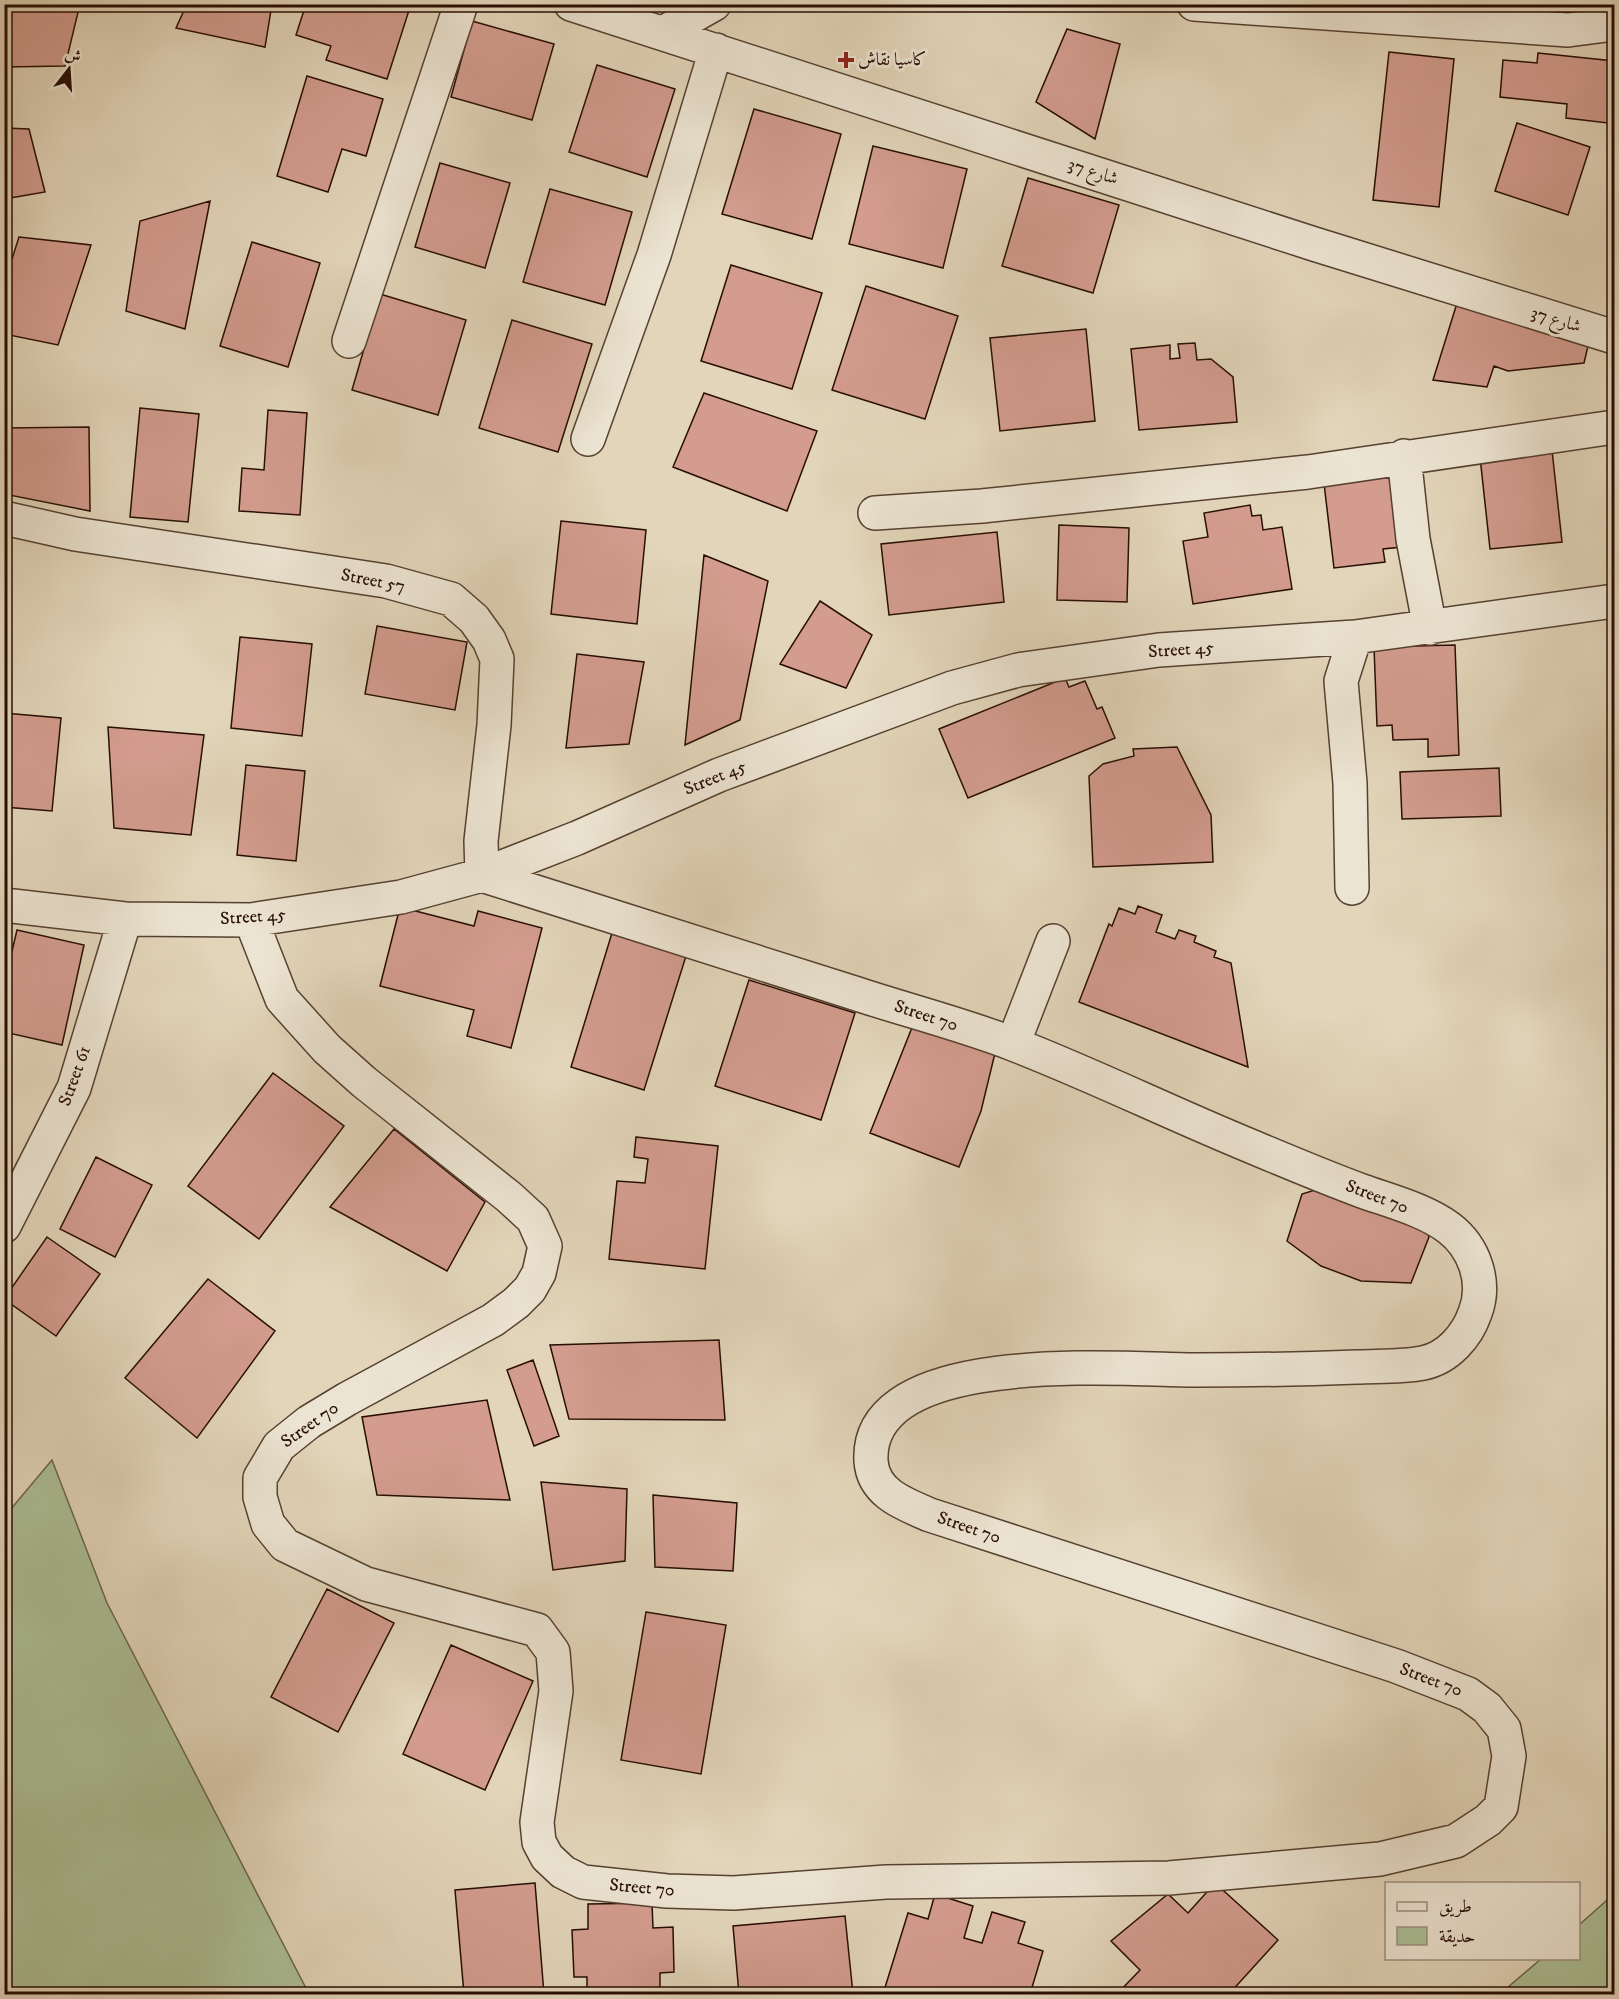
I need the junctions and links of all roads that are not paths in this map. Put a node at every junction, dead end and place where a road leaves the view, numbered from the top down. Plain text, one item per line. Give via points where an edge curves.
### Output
1 (461, 4) edge
2 (571, 4) edge
3 (714, 4) edge
4 (1194, 4) edge
5 (1614, 24) edge
6 (663, 33) junction
7 (716, 50) junction
8 (1614, 337) edge
9 (349, 341) dead end
10 (1614, 428) edge
11 (588, 439) dead end
12 (1404, 456) junction
13 (875, 513) dead end
14 (4, 518) edge
15 (1614, 601) edge
16 (1430, 628) junction
17 (1355, 637) junction
18 (482, 875) junction
19 (1352, 888) dead end
20 (4, 905) edge
21 (125, 919) junction
22 (251, 920) junction
23 (1053, 941) dead end
24 (1013, 1044) junction
25 (4, 1226) edge

1 - 9 street
2 - 6 street, شارع 37
3 - 6 street
4 - 5 street via 1568,30
6 - 7 street, شارع 37
7 - 8 street, شارع 37
7 - 11 street via 651,265
10 - 12 street
12 - 13 street via 1308,472 982,506
12 - 16 street via 1413,539
14 - 18 street, Street 57 via 75,534 386,581 451,600 474,619 497,659 481,841
15 - 16 street, Street 45
16 - 17 street, Street 45
17 - 18 street, Street 45 via 1159,650 1018,670 952,688 719,775
17 - 19 street via 1341,681 1350,783
18 - 22 street, Street 45 via 401,897
18 - 24 street, Street 70
20 - 21 street, Street 45
21 - 22 street, Street 45
21 - 25 street, Street 61 via 74,1088
22 - 24 street, Street 70 via 282,999 290,1008 364,1082 533,1219 545,1246 539,1273 516,1303 493,1320 347,1399 279,1446 260,1478 260,1497 268,1524 285,1545 366,1584 526,1626 537,1630 548,1642 556,1690 537,1822 539,1842 547,1857 563,1872 583,1882 623,1887 734,1893 886,1882 1169,1878 1380,1859 1456,1841 1501,1807 1509,1756 1504,1730 1487,1708 1468,1694 1396,1666 930,1515 899,1502 877,1482 871,1452 880,1426 904,1401 938,1386 977,1376 1043,1368 1199,1370 1417,1364 1448,1353 1476,1311 1479,1282 1475,1260 1448,1227
23 - 24 street

